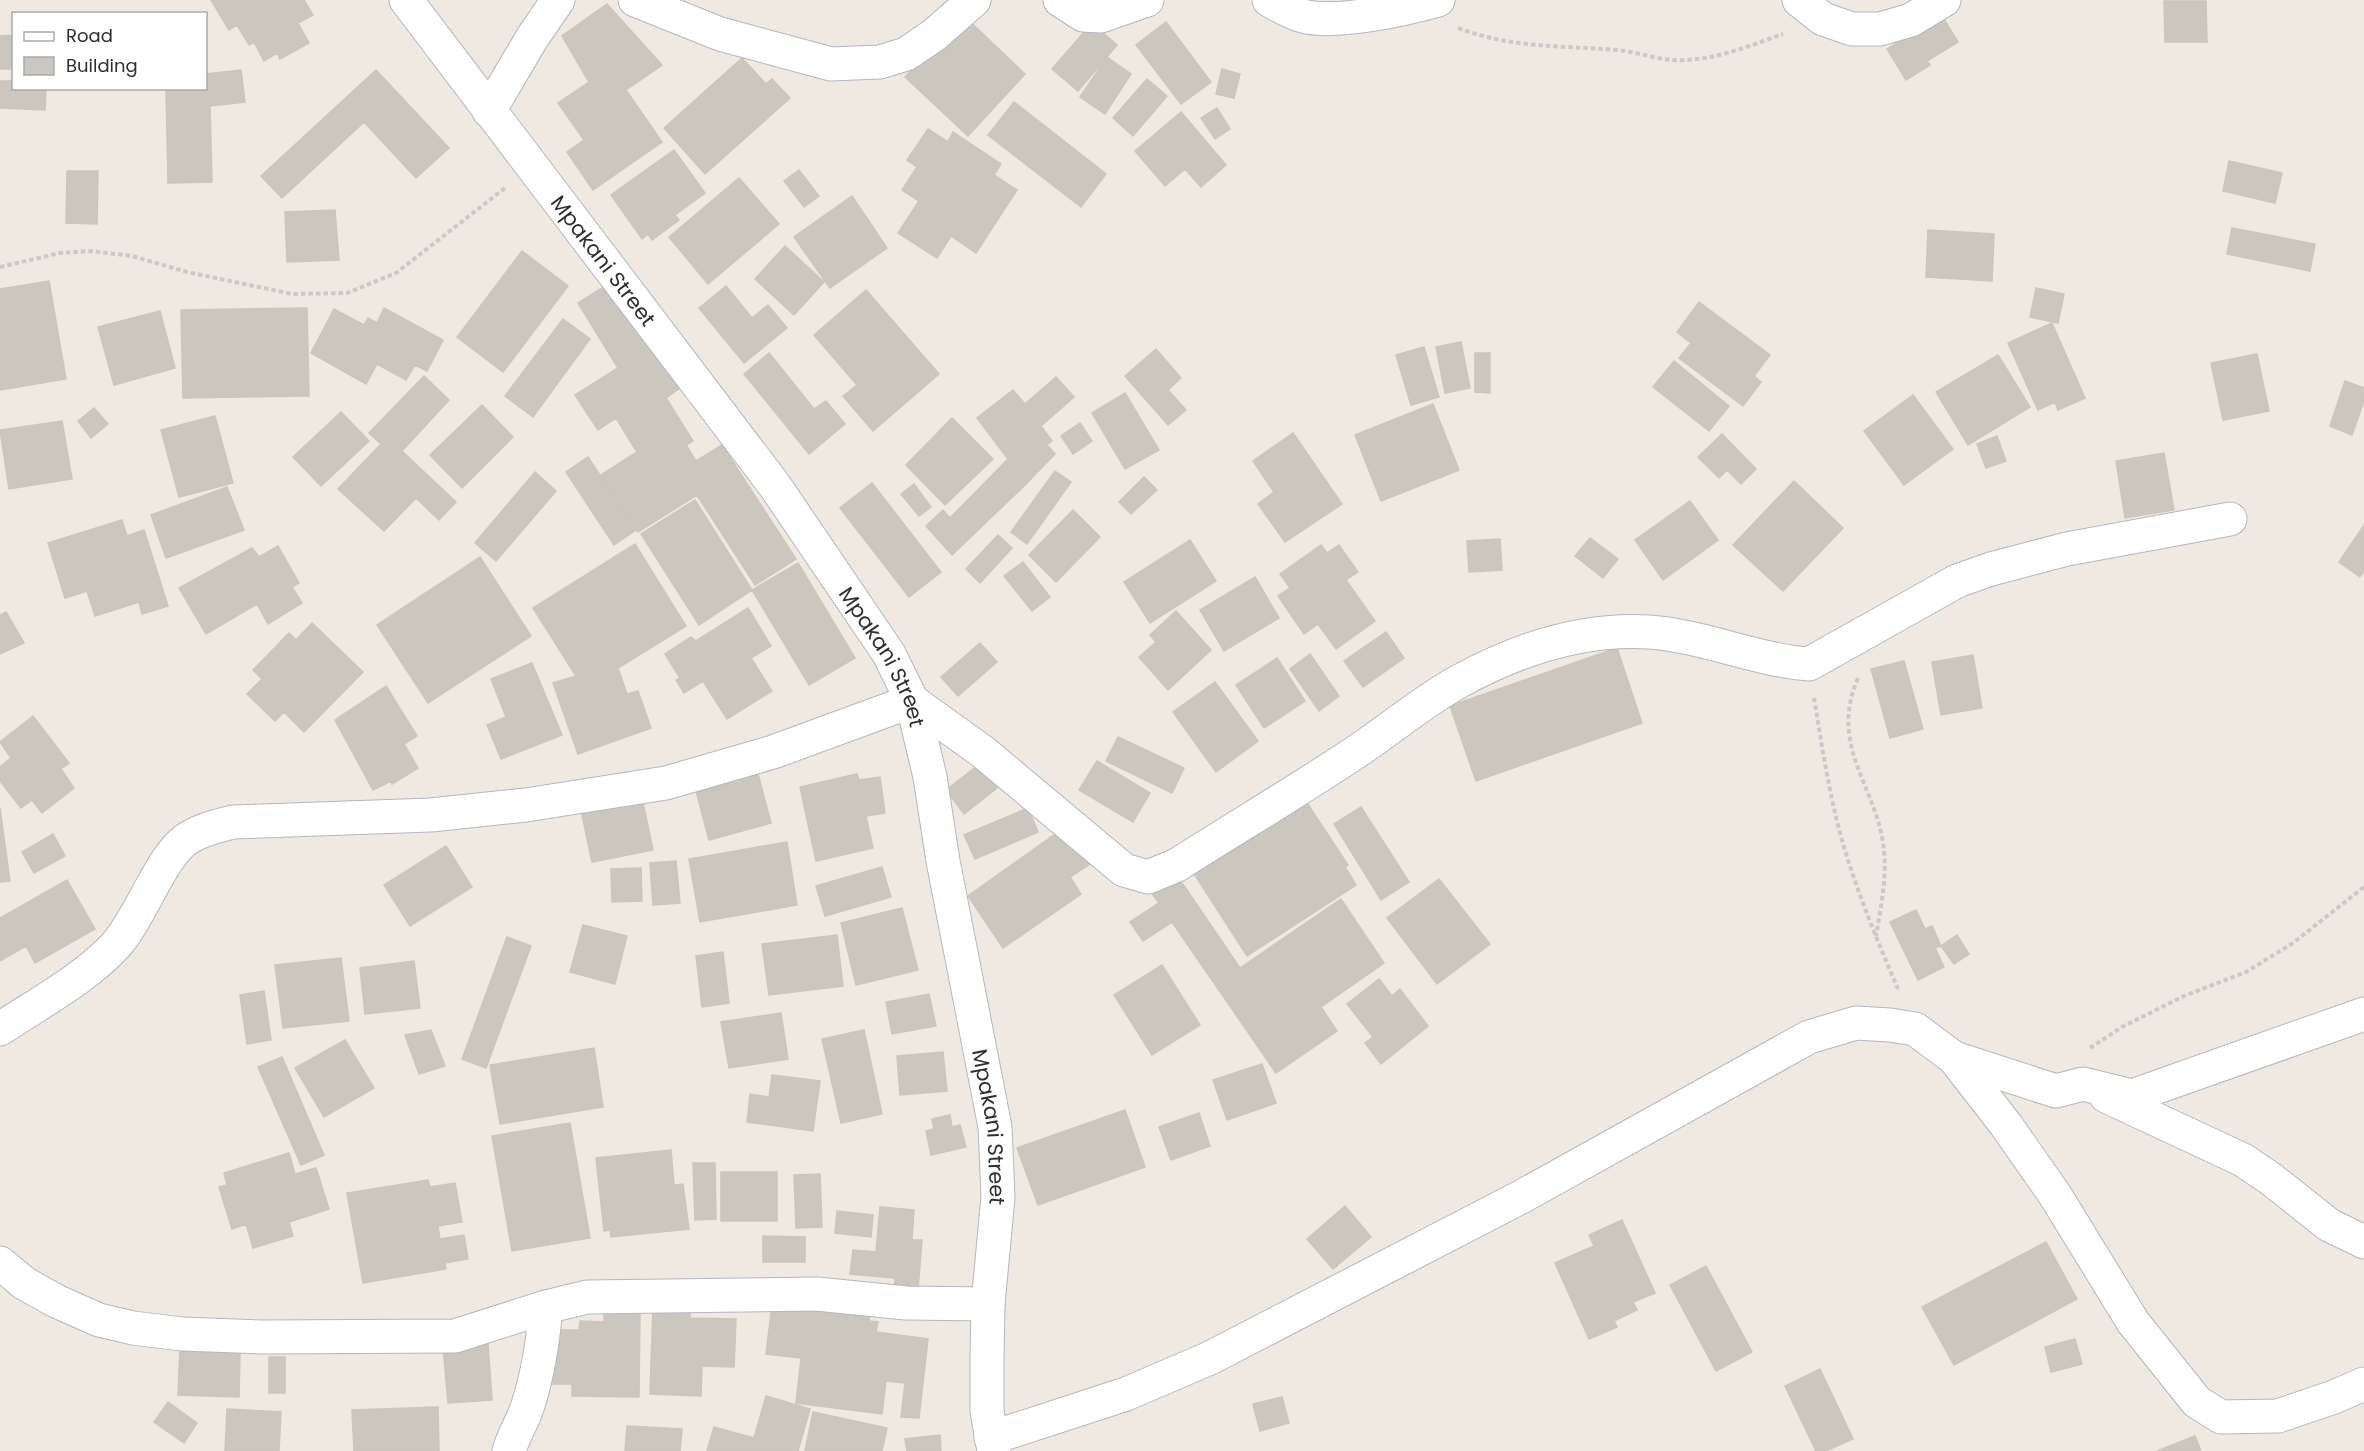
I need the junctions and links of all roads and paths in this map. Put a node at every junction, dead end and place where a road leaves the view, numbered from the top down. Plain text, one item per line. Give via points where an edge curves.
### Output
1 (406, 0) edge
2 (558, 0) edge
3 (635, 0) edge
4 (974, 0) edge
5 (1060, 0) edge
6 (1147, 0) edge
7 (1269, 0) edge
8 (1944, 0) edge
9 (1427, 3) edge
10 (1811, 10) edge
11 (489, 111) junction
12 (532, 168) junction
13 (0, 267) edge
14 (2230, 519) dead end
15 (1809, 664) junction
16 (1861, 672) dead end
17 (912, 701) junction
18 (2364, 887) edge
19 (1876, 937) junction
20 (2364, 1014) edge
21 (0, 1029) edge
22 (1915, 1029) junction
23 (2087, 1050) dead end
24 (1954, 1058) junction
25 (2083, 1084) junction
26 (2364, 1242) edge
27 (0, 1263) edge
28 (988, 1304) junction
29 (546, 1307) junction
30 (2364, 1384) edge
31 (992, 1445) edge
32 (509, 1451) edge

1 - 11 street, Mpakani Street
2 - 11 street
3 - 4 street via 720,34 831,64 880,62 906,54
5 - 6 street via 1083,15 1101,16
7 - 9 street via 1303,16 1327,19
8 - 10 street via 1911,20 1880,29 1852,29
9 - 10 path via 1452,26 1494,39 1527,46 1620,50 1685,61 1745,47
11 - 12 street, Mpakani Street
12 - 13 path via 396,273 347,293 292,294 132,256 91,251 60,253
12 - 17 street, Mpakani Street via 775,486 889,654
14 - 15 street via 2067,549 1957,581
15 - 17 street via 1786,663 1708,642 1649,632 1595,634 1549,642 1458,682 1352,755 1177,865 1148,877 1124,870 982,752
15 - 19 path via 1836,818
16 - 19 path via 1851,694 1849,729 1850,746 1883,843 1885,874
17 - 21 street via 773,752 666,783 430,815 233,822 209,828 188,838 168,858 136,919 116,945 87,972
17 - 28 street, Mpakani Street via 996,1127 998,1197
18 - 23 path via 2293,943 2246,972 2184,996 2122,1027
19 - 22 path
20 - 25 street via 2132,1096
22 - 24 street
22 - 31 street via 1856,1023 1809,1037 1521,1197 1210,1358
24 - 25 street via 2056,1091
24 - 30 street via 2055,1195 2133,1322 2197,1402 2221,1417 2278,1416
25 - 26 street via 2243,1160 2329,1225
27 - 29 street via 24,1283 99,1320 182,1334 455,1336
28 - 29 street via 817,1294 587,1297
28 - 31 street, Mpakani Street via 987,1411
29 - 32 street via 536,1377

